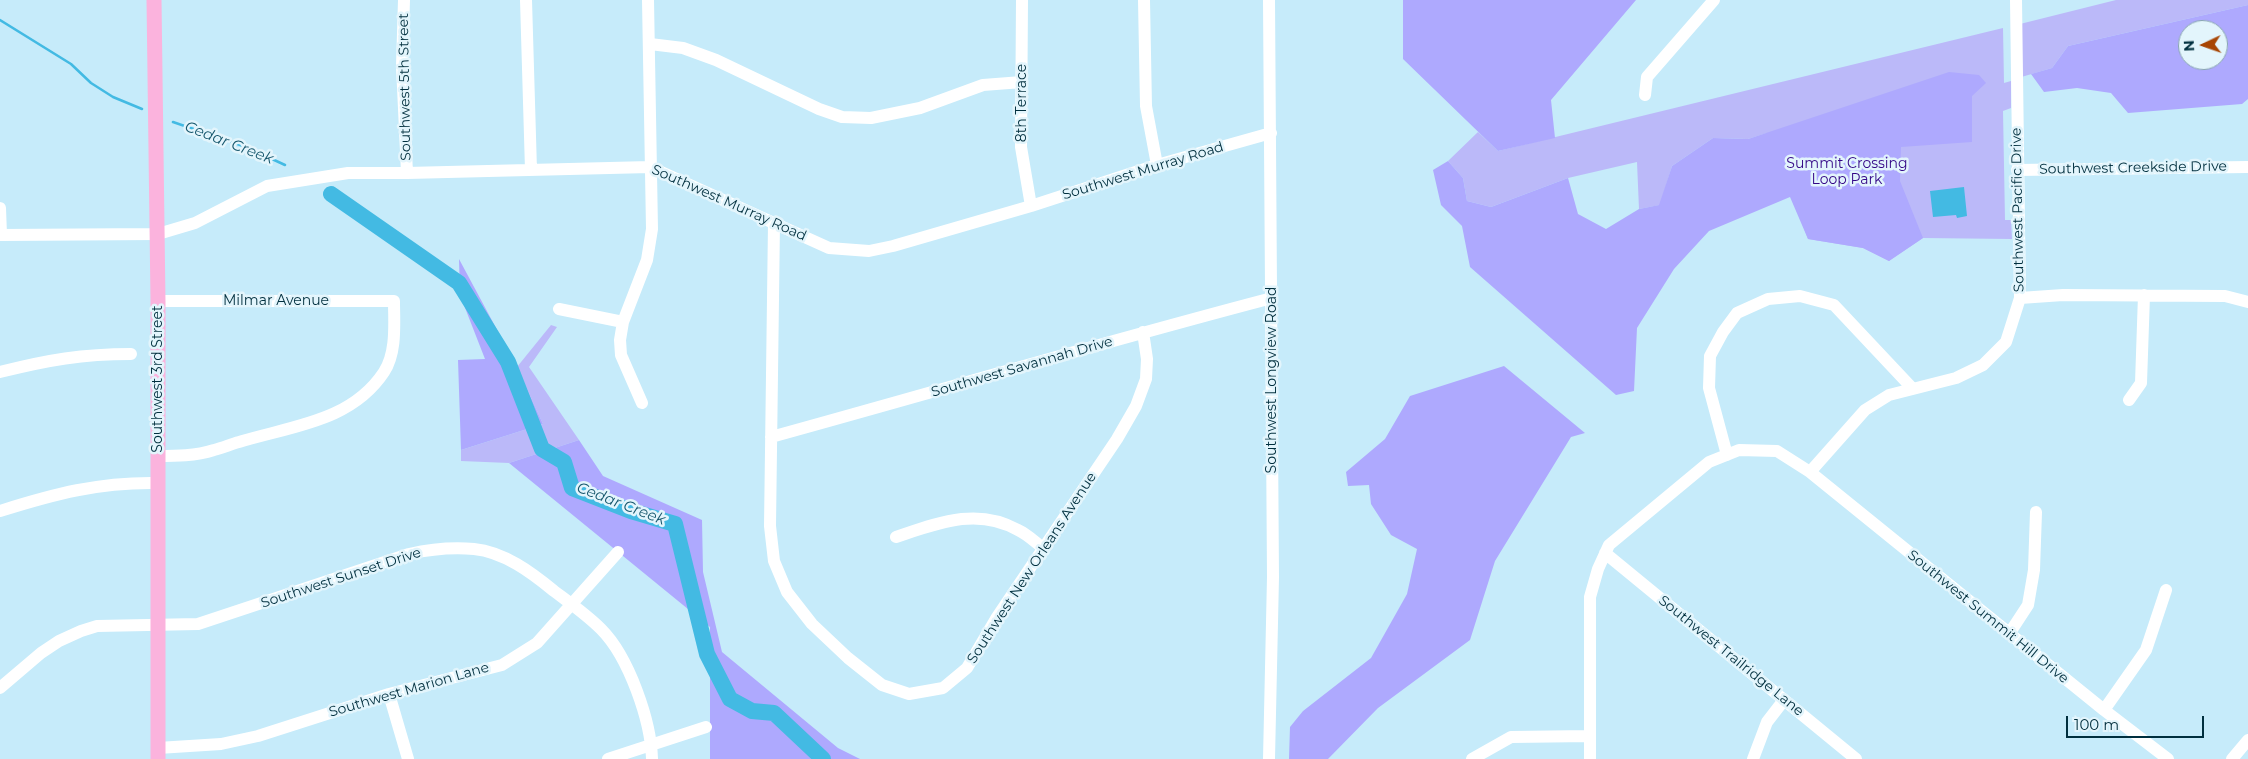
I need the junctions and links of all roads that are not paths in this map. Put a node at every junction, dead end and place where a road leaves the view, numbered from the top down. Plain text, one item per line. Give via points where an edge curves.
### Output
1 (154, 0) edge
2 (404, 0) edge
3 (526, 0) edge
4 (648, 0) edge
5 (1022, 0) edge
6 (1144, 0) edge
7 (1269, 0) edge
8 (1714, 0) edge
9 (2016, 2) edge
10 (650, 44) junction
11 (1022, 82) junction
12 (1645, 95) dead end
13 (1271, 133) junction
14 (1157, 165) junction
15 (650, 167) junction
16 (2248, 167) edge
17 (531, 170) junction
18 (2017, 170) junction
19 (407, 173) junction
20 (1031, 206) junction
21 (0, 208) edge
22 (774, 223) junction
23 (158, 234) junction
24 (0, 235) edge
25 (2144, 295) junction
26 (1272, 298) junction
27 (2020, 298) junction
28 (158, 301) junction
29 (2248, 302) edge
30 (559, 309) dead end
31 (623, 322) junction
32 (1143, 332) junction
33 (131, 354) dead end
34 (0, 372) edge
35 (1913, 389) junction
36 (2129, 400) dead end
37 (642, 403) dead end
38 (771, 437) junction
39 (1727, 455) junction
40 (157, 456) junction
41 (1810, 472) junction
42 (157, 483) junction
43 (0, 511) edge
44 (2036, 512) dead end
45 (896, 537) dead end
46 (1043, 548) junction
47 (618, 552) dead end
48 (1606, 553) junction
49 (2166, 590) dead end
50 (571, 604) junction
51 (157, 626) junction
52 (2009, 634) junction
53 (0, 688) edge
54 (389, 694) junction
55 (1784, 700) junction
56 (2104, 710) junction
57 (706, 728) dead end
58 (1590, 736) junction
59 (2248, 740) edge
60 (652, 753) edge
61 (158, 754) edge
62 (408, 759) edge
63 (608, 759) edge
64 (1269, 759) edge
65 (1472, 759) edge
66 (1590, 759) edge
67 (1753, 759) edge
68 (1856, 759) edge
69 (2168, 759) edge
70 (2232, 759) edge

1 - 23 main road, Southwest 3rd Street
2 - 19 street, Southwest 5th Street via 402,66
3 - 17 street
4 - 10 street
5 - 11 street, 8th Terrace
6 - 14 street via 1146,106
7 - 13 street, Southwest Longview Road
8 - 12 street via 1647,77
9 - 18 street, Southwest Pacific Drive
10 - 11 street via 684,48 700,54 842,117 871,118 920,108 983,86
10 - 15 street
11 - 20 street, 8th Terrace via 1021,147
13 - 14 street, Southwest Murray Road
13 - 26 street, Southwest Longview Road
14 - 20 street, Southwest Murray Road
15 - 17 street, Southwest Murray Road
15 - 22 street, Southwest Murray Road
15 - 31 street via 652,229 647,260
16 - 18 street, Southwest Creekside Drive
17 - 19 street, Southwest Murray Road
18 - 27 street, Southwest Pacific Drive
19 - 23 street, Southwest Murray Road via 348,173 267,186 194,223
20 - 22 street, Southwest Murray Road via 869,251 829,248
21 - 24 street
22 - 38 street, Southwest New Orleans Avenue
23 - 24 street, Southwest Murray Road
23 - 28 main road, Southwest 3rd Street
25 - 27 street
25 - 29 street via 2225,296
25 - 36 street via 2141,383
26 - 32 street, Southwest Savannah Drive
26 - 64 street, Southwest Longview Road via 1273,576
27 - 35 street, Southwest Pacific Drive via 2006,342 1984,365 1956,378
28 - 40 main road, Southwest 3rd Street
28 - 40 street, Milmar Avenue via 394,301 394,340 385,371 372,386 325,419 212,451 183,457
30 - 31 street
31 - 37 street via 621,355
32 - 38 street, Southwest Savannah Drive
32 - 46 street, Southwest New Orleans Avenue via 1146,379 1136,406
33 - 34 street via 57,358
35 - 39 street via 1834,305 1800,296 1768,299 1737,313 1710,356 1709,388
35 - 41 street, Southwest Pacific Drive via 1889,395 1865,410
38 - 46 street, Southwest New Orleans Avenue via 770,526 774,561 787,592 812,624 882,685 909,694 943,688 967,668
39 - 41 street via 1739,450 1778,450
39 - 48 street via 1709,462 1609,545
40 - 42 main road, Southwest 3rd Street
41 - 52 street, Southwest Summit Hill Drive
42 - 43 street via 116,483 61,493
42 - 51 main road, Southwest 3rd Street
44 - 52 street via 2034,570 2028,605
45 - 46 street via 949,520 994,520 1019,530
47 - 50 street, Southwest Marion Lane
48 - 55 street, Southwest Trailridge Lane
48 - 58 street via 1590,597
49 - 56 street via 2146,650
50 - 51 street, Southwest Sunset Drive via 536,575 493,553 436,548 386,561 198,624
50 - 54 street, Southwest Marion Lane via 536,643 502,665
50 - 60 street, Southwest Sunset Drive via 602,630 619,654 636,686
51 - 53 street, Southwest Sunset Drive via 97,626 81,631 41,653
51 - 61 main road, Southwest 3rd Street
52 - 56 street, Southwest Summit Hill Drive
54 - 61 street, Southwest Marion Lane via 258,736
54 - 62 street
55 - 67 street via 1767,722
55 - 68 street, Southwest Trailridge Lane
56 - 69 street, Southwest Summit Hill Drive
57 - 60 street
58 - 65 street via 1511,737
58 - 66 street
59 - 70 street
60 - 63 street

